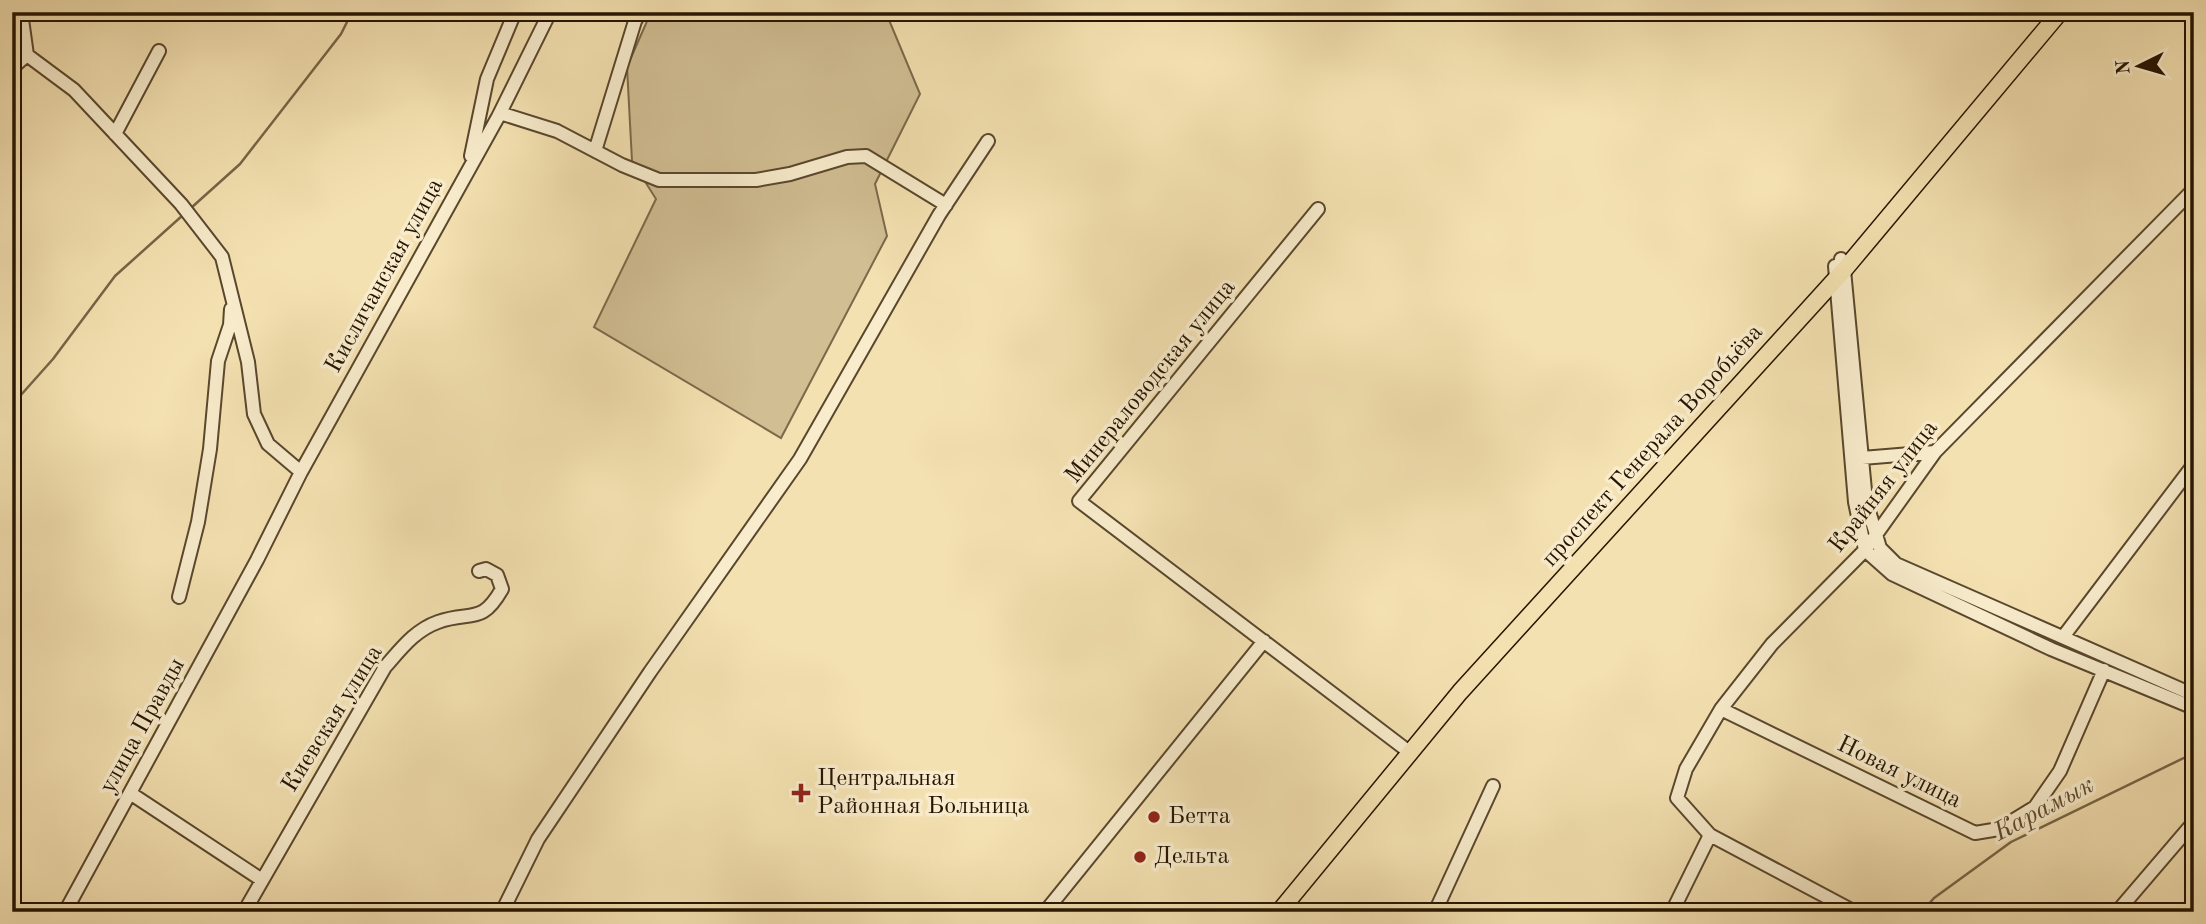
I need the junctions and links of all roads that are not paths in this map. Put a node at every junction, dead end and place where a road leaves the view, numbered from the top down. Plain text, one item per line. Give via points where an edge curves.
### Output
1 (21, 12) edge
2 (515, 12) edge
3 (550, 12) edge
4 (640, 12) edge
5 (2048, 12) edge
6 (2060, 12) edge
7 (159, 51) dead end
8 (27, 55) junction
9 (12, 68) edge
10 (500, 113) junction
11 (115, 134) junction
12 (989, 141) dead end
13 (595, 151) junction
14 (468, 170) junction
15 (2194, 188) edge
16 (946, 205) junction
17 (1318, 209) dead end
18 (1839, 269) junction
19 (232, 293) junction
20 (1935, 452) junction
21 (1861, 458) junction
22 (2194, 464) edge
23 (301, 472) junction
24 (1876, 535) junction
25 (1865, 550) junction
26 (257, 560) joint
27 (479, 570) dead end
28 (179, 597) dead end
29 (2063, 637) junction
30 (1264, 640) junction
31 (2104, 670) junction
32 (2194, 695) edge
33 (2194, 708) edge
34 (1721, 709) junction
35 (1404, 748) junction
36 (1493, 786) dead end
37 (130, 793) junction
38 (2194, 822) edge
39 (1710, 835) junction
40 (262, 880) junction
41 (65, 912) edge
42 (244, 912) edge
43 (502, 912) edge
44 (1045, 912) edge
45 (1272, 912) edge
46 (1279, 912) edge
47 (1435, 912) edge
48 (1672, 912) edge
49 (1855, 912) edge
50 (2117, 912) edge

1 - 8 street
2 - 14 street via 486,79
3 - 10 street, Кисличанская улица
4 - 13 street
5 - 18 main road, проспект Генерала Воробьёва
6 - 18 main road, проспект Генерала Воробьёва
7 - 11 street
8 - 9 street
8 - 11 street via 74,90
10 - 13 street via 557,131
10 - 14 street, Кисличанская улица
11 - 19 street via 181,204 222,257
12 - 16 street
13 - 16 street via 659,180 755,180 866,156
14 - 23 street, Кисличанская улица
15 - 20 street, Крайняя улица
16 - 43 street via 800,459 538,839
17 - 30 street, Минераловодская улица via 1079,501
18 - 21 street
18 - 25 street via 1855,502
18 - 35 main road, проспект Генерала Воробьёва via 1457,683
18 - 46 main road, проспект Генерала Воробьёва via 1460,692
19 - 23 street via 254,414 268,444
19 - 28 street via 230,325 218,361 198,522
20 - 21 street
20 - 24 street, Крайняя улица
21 - 24 street
22 - 29 street
23 - 26 street, Кисличанская улица
24 - 25 street, Крайняя улица
24 - 29 street via 1880,548 1896,564
25 - 31 street via 1892,574
25 - 34 street, Крайняя улица via 1772,644
26 - 37 street, улица Правды
27 - 40 street, Киевская улица via 497,575 502,589 494,604 482,614 438,622 412,636 385,667
29 - 32 street
30 - 35 street, Минераловодская улица
30 - 44 street
31 - 33 street
31 - 34 street, Новая улица via 2060,771 2035,807 1999,829 1975,833
34 - 39 street, Крайняя улица via 1686,769 1677,798
35 - 45 main road, проспект Генерала Воробьёва
36 - 47 street
37 - 40 street
37 - 41 street, улица Правды
38 - 50 street
39 - 48 street
39 - 49 street
40 - 42 street, Киевская улица

